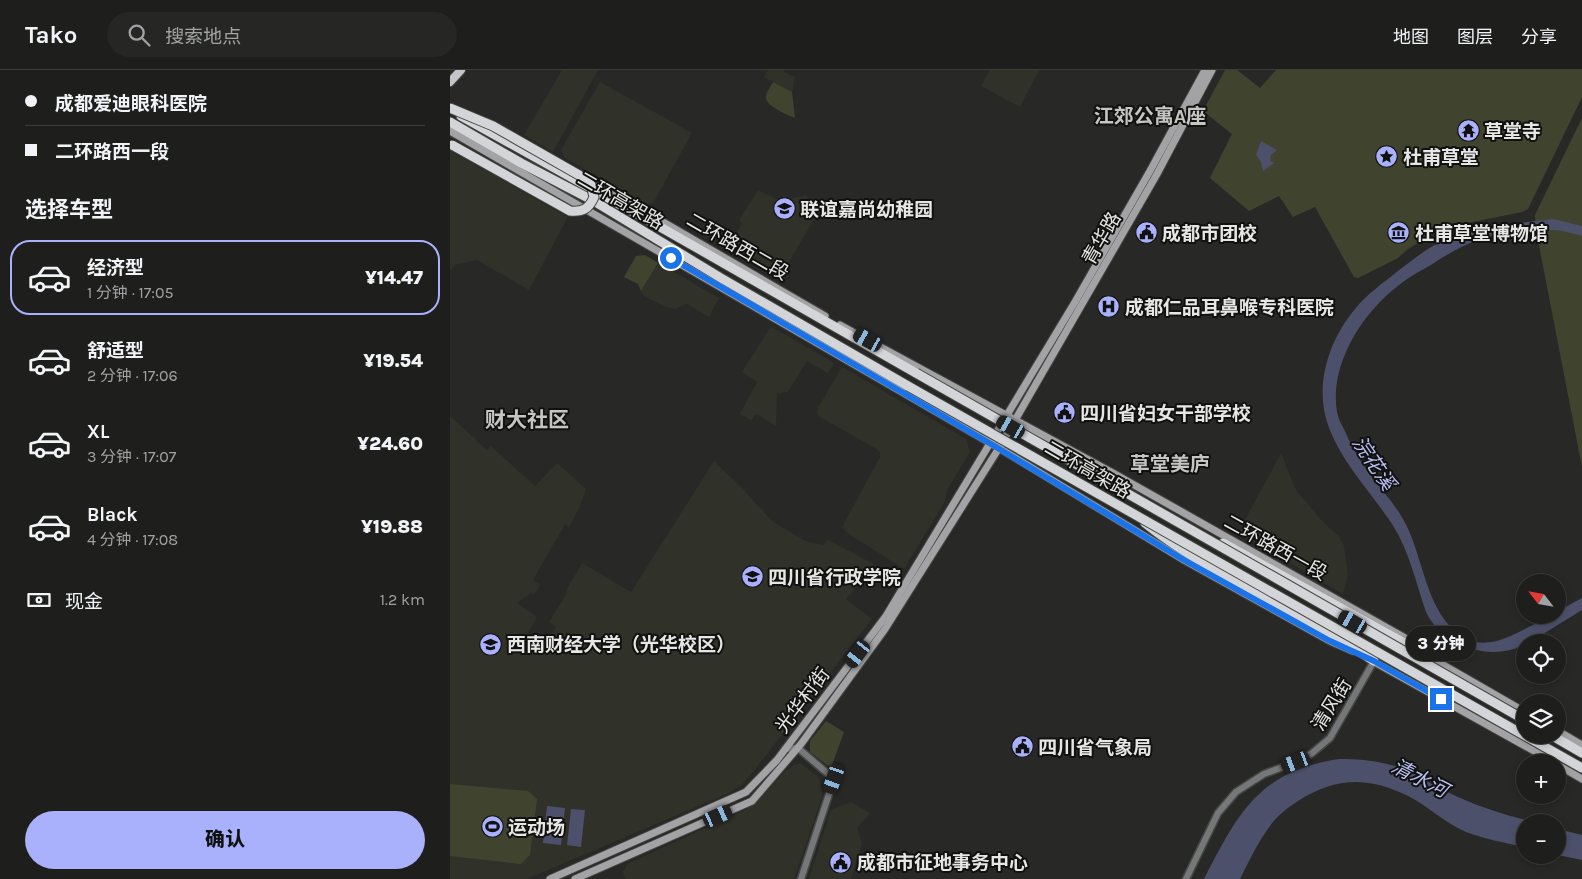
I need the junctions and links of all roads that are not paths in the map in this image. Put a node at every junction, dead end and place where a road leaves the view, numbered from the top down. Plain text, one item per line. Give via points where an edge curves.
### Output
1 (461, 70) edge
2 (1205, 70) edge
3 (1212, 70) edge
4 (450, 82) edge
5 (450, 108) edge
6 (450, 122) edge
7 (450, 131) edge
8 (450, 144) edge
9 (1007, 417) junction
10 (1015, 421) junction
11 (991, 444) junction
12 (999, 448) junction
13 (1145, 504) junction
14 (1131, 512) junction
15 (1426, 655) junction
16 (1374, 661) junction
17 (1516, 707) edge
18 (1516, 715) edge
19 (1566, 736) edge
20 (1566, 744) edge
21 (1582, 745) edge
22 (798, 748) junction
23 (785, 749) junction
24 (1582, 753) edge
25 (1540, 754) edge
26 (1582, 768) edge
27 (1566, 770) edge
28 (1582, 779) edge
29 (550, 879) edge
30 (575, 879) edge
31 (801, 879) edge
32 (1186, 879) edge

1 - 4 main road
2 - 9 main road, 青华路 via 1104,253
3 - 10 main road, 青华路
5 - 8 highway, bridge via 493,126 586,180 593,189 592,203 586,210 570,211
5 - 9 main road, 二环路西二段 via 572,176 651,215
5 - 13 highway, 二环高架路, bridge
6 - 14 highway, 二环高架路, bridge via 592,200 807,329
7 - 11 main road
9 - 10 main road, 二环路西一段
9 - 11 main road, 光华村街
10 - 12 main road, 光华村街
10 - 15 main road, 二环路西一段 via 1414,643
11 - 12 main road
11 - 23 main road, 光华村街 via 886,616
12 - 16 main road via 1184,560 1330,641
12 - 22 main road, 光华村街 via 885,629
13 - 15 highway, bridge via 1194,527
13 - 18 highway, 二环高架路, bridge
14 - 16 highway, bridge via 1194,558 1334,635
14 - 26 highway, 二环高架路, bridge
15 - 17 main road, 二环路西一段
16 - 25 main road
16 - 32 street, 清风街 via 1330,738 1312,754 1264,774 1236,792 1218,813
19 - 21 main road
20 - 24 highway
22 - 23 street
22 - 30 main road, 光华村街 via 752,800
22 - 31 street via 834,779
23 - 29 main road, 光华村街 via 746,792
27 - 28 main road

